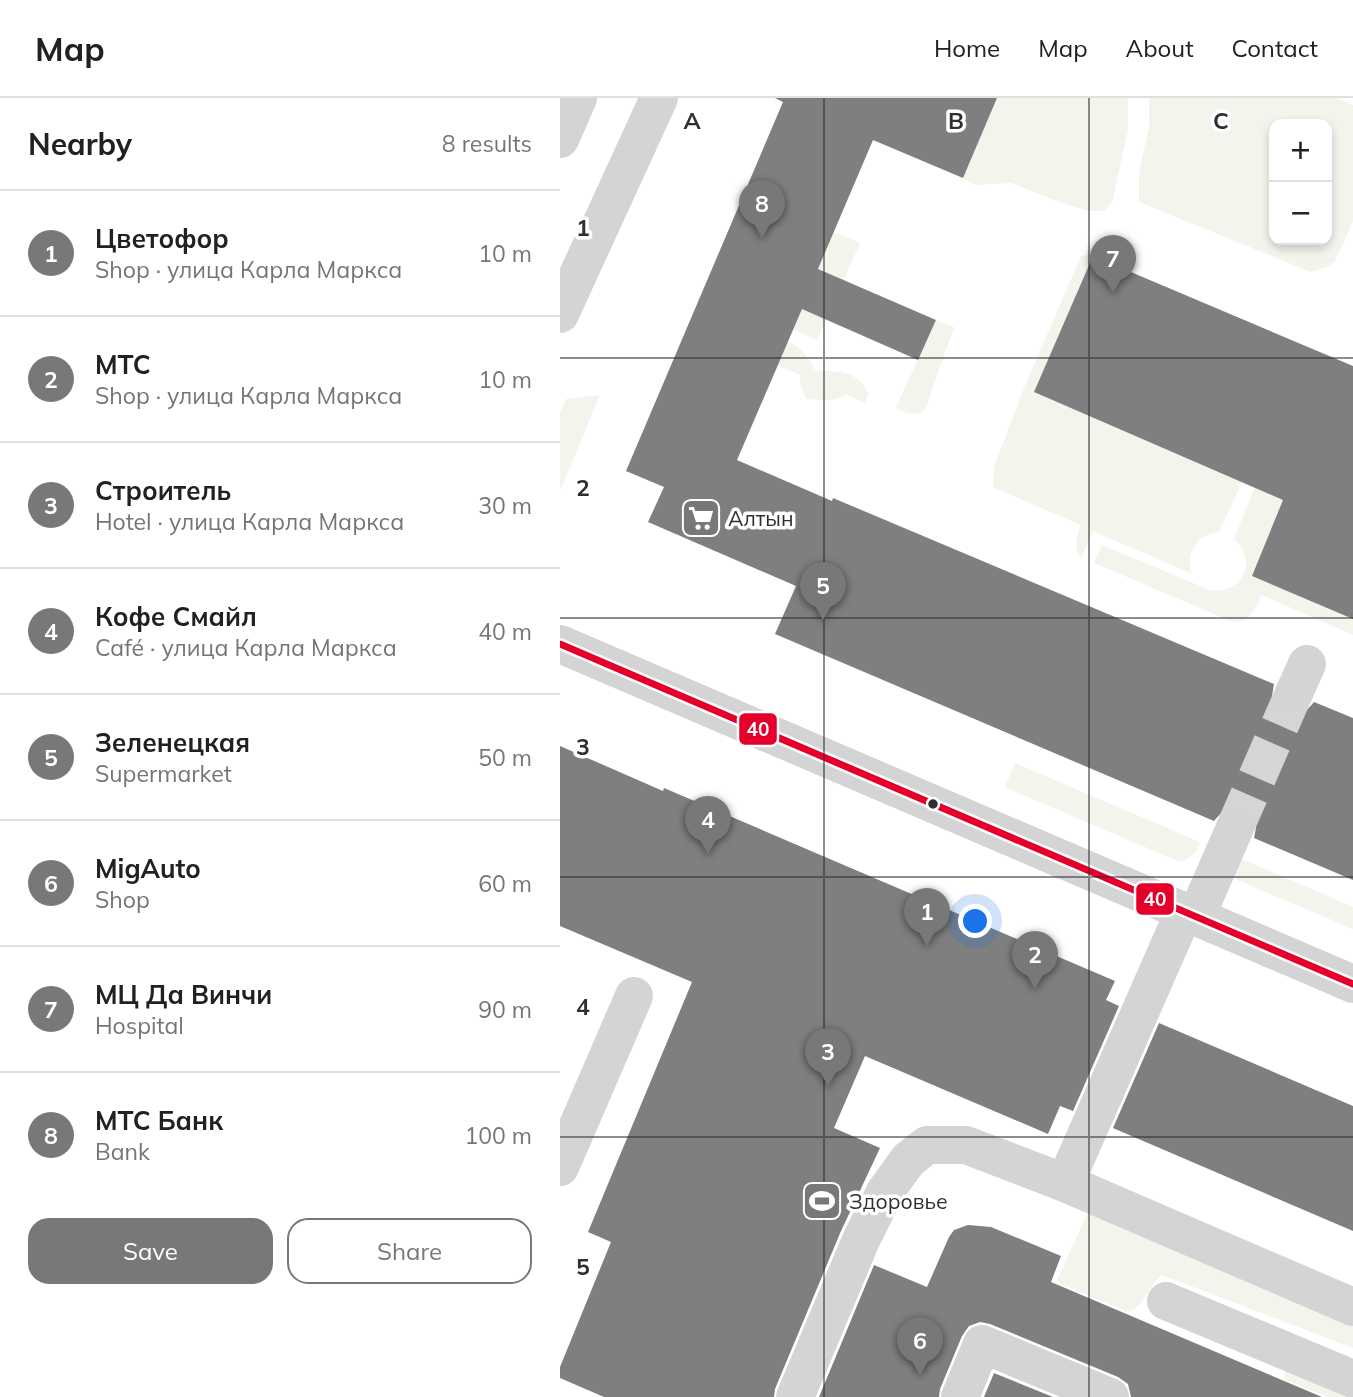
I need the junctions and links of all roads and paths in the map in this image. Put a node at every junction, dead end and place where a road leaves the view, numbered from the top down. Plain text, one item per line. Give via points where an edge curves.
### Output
1 (578, 98) edge
2 (659, 98) edge
3 (560, 139) edge
4 (560, 314) edge
5 (560, 644) edge
6 (1234, 830) tunnel mouth
7 (1190, 914) junction
8 (1353, 984) edge
9 (634, 996) dead end
10 (560, 1167) edge
11 (1065, 1183) junction
12 (1166, 1301) dead end
13 (1353, 1307) edge
14 (1353, 1379) edge
15 (795, 1397) edge
16 (960, 1397) edge
17 (1110, 1397) edge

1 - 3 street
2 - 4 street
5 - 7 street
6 - 7 street
7 - 8 street
7 - 11 street
9 - 10 street
11 - 13 street
11 - 15 street via 966,1145 927,1145 908,1160 885,1192 861,1240
12 - 14 street
16 - 17 street via 982,1343

